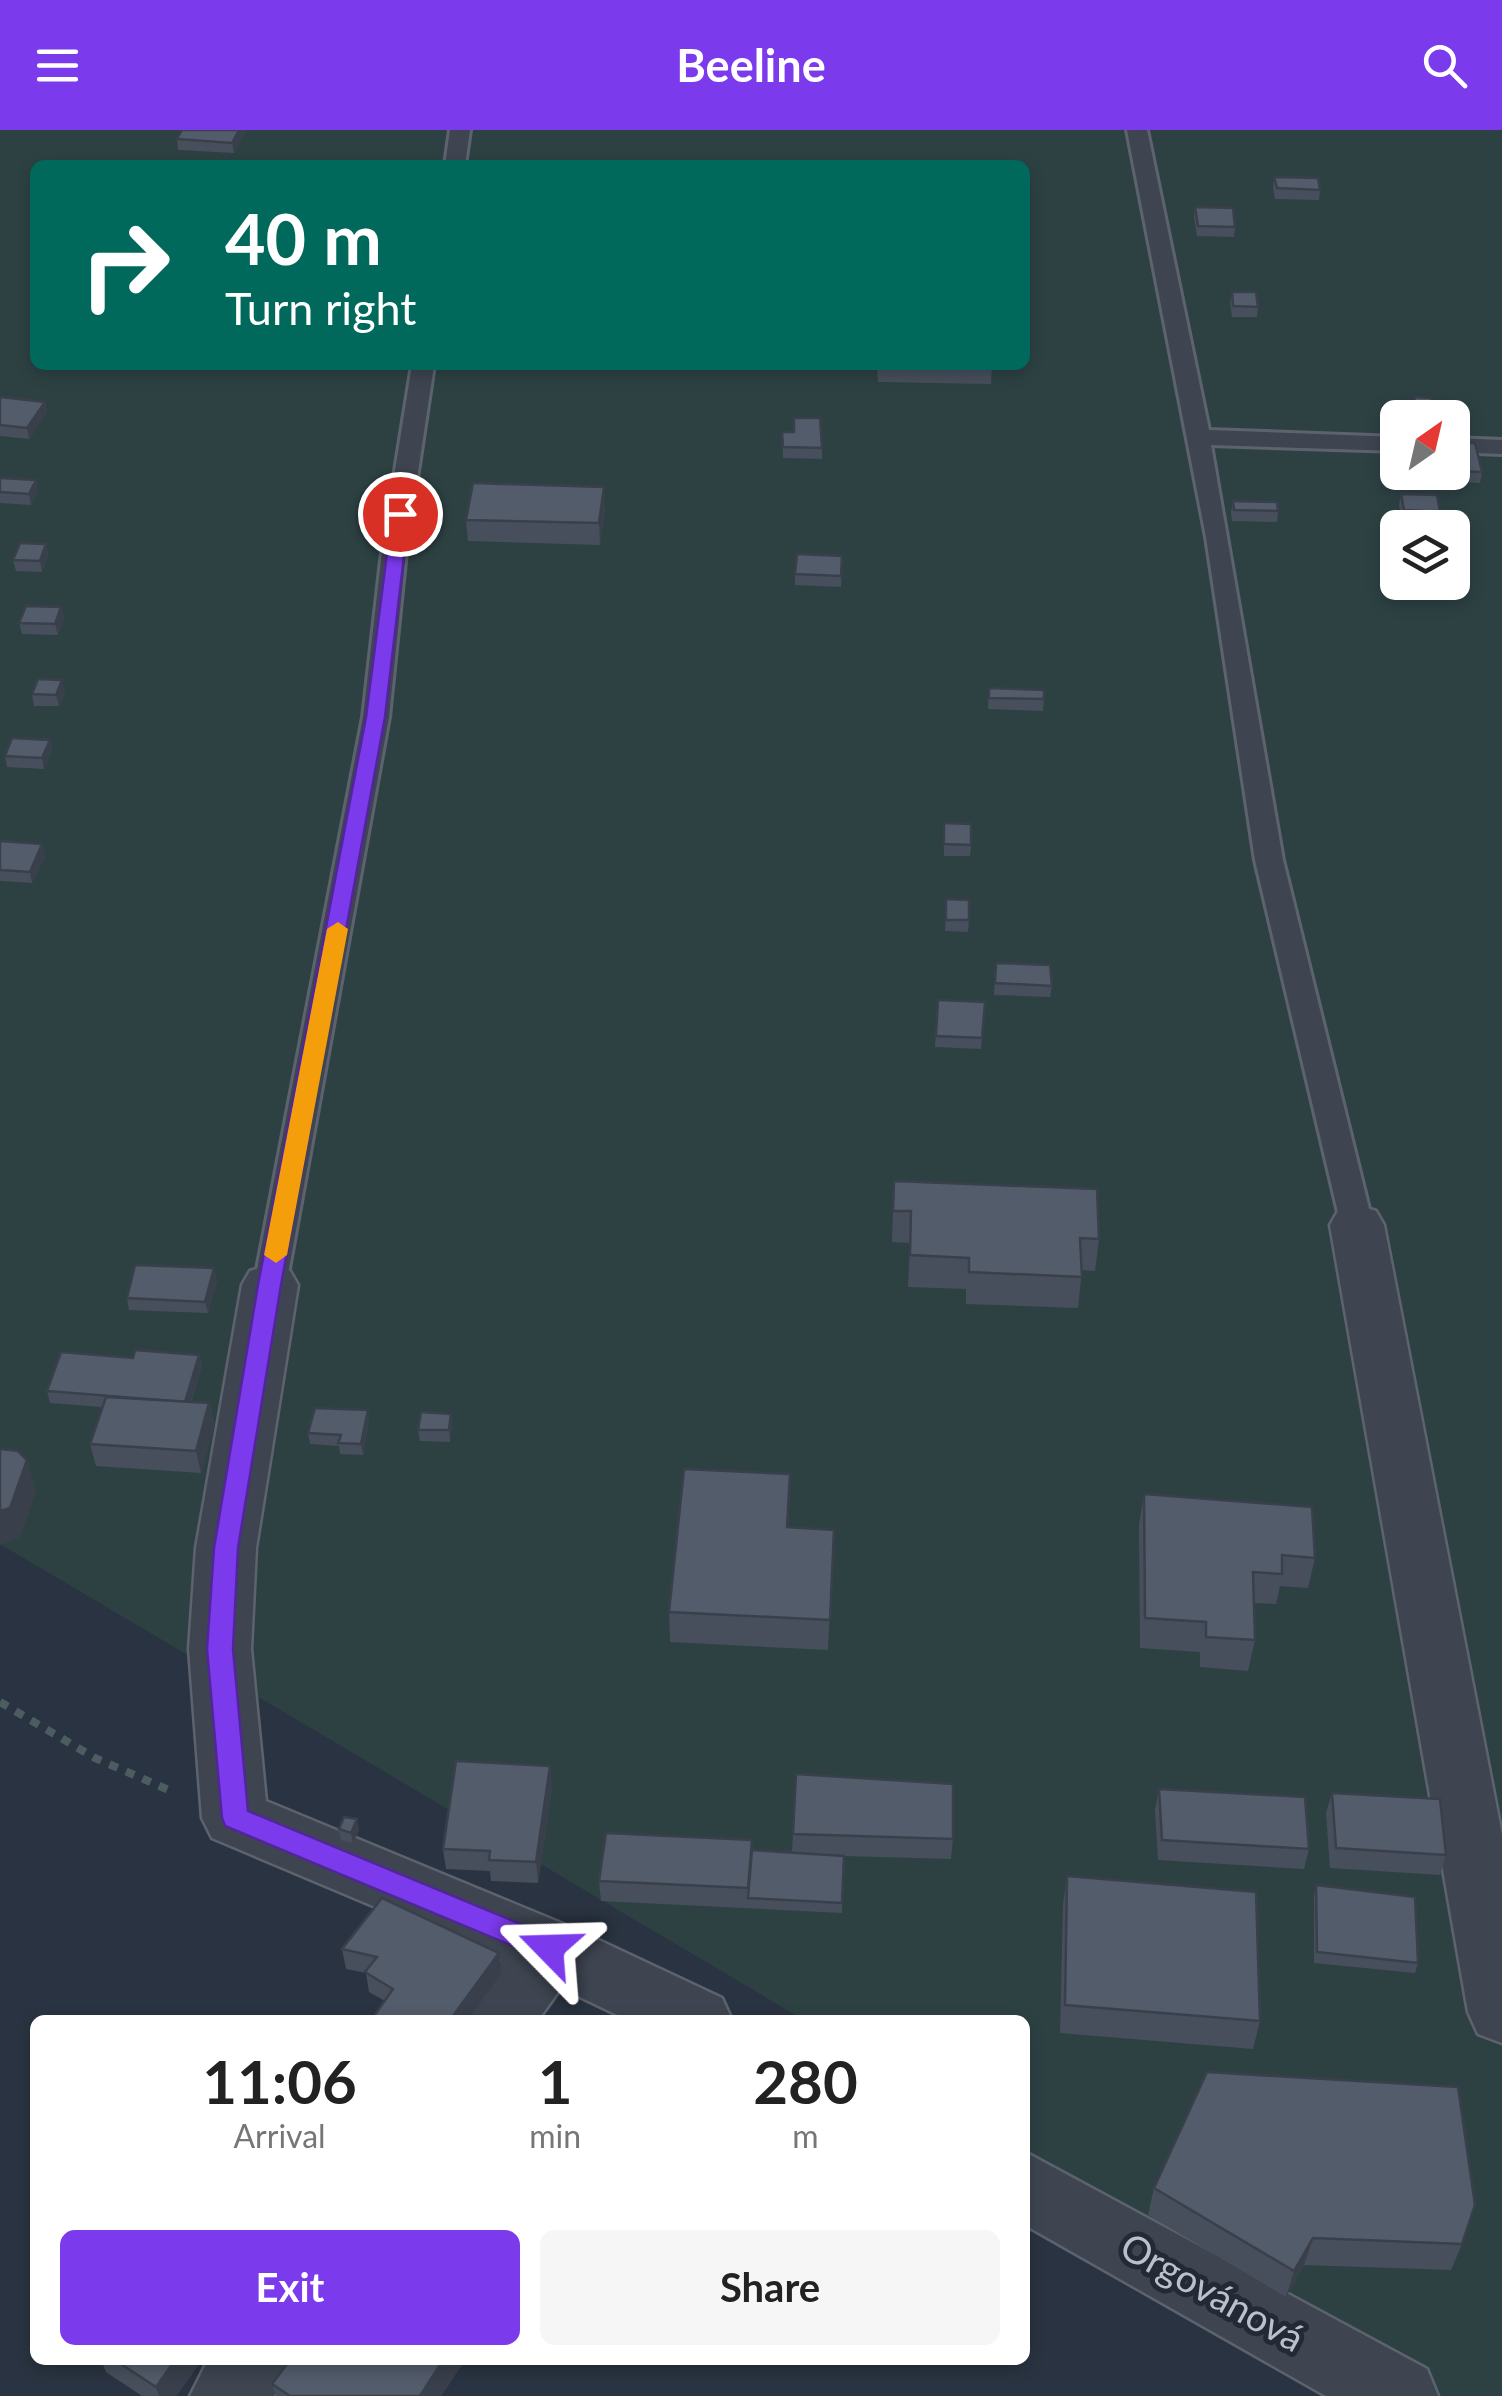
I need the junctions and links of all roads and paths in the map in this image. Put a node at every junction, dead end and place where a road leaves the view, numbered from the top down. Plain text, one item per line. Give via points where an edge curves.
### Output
1 (460, 130) edge
2 (1137, 130) edge
3 (455, 160) edge
4 (423, 370) edge
5 (1199, 437) junction
6 (1380, 443) edge
7 (1470, 446) edge
8 (1502, 447) edge
9 (1357, 1225) joint
10 (270, 1285) joint
11 (0, 1702) edge
12 (235, 1818) junction
13 (549, 1948) junction
14 (1502, 2012) edge
15 (502, 2015) edge
16 (688, 2015) edge
17 (1030, 2189) edge
18 (250, 2365) edge
19 (228, 2396) edge
20 (1400, 2396) edge

1 - 3 lane
2 - 5 lane
4 - 10 lane via 376,717
5 - 6 lane
5 - 9 lane via 1269,860
7 - 8 lane
9 - 14 street
10 - 12 street via 224,1582 220,1649
11 - 12 path via 95,1758
12 - 13 street
13 - 15 street
13 - 16 street
17 - 20 street, Orgovánová
18 - 19 street

